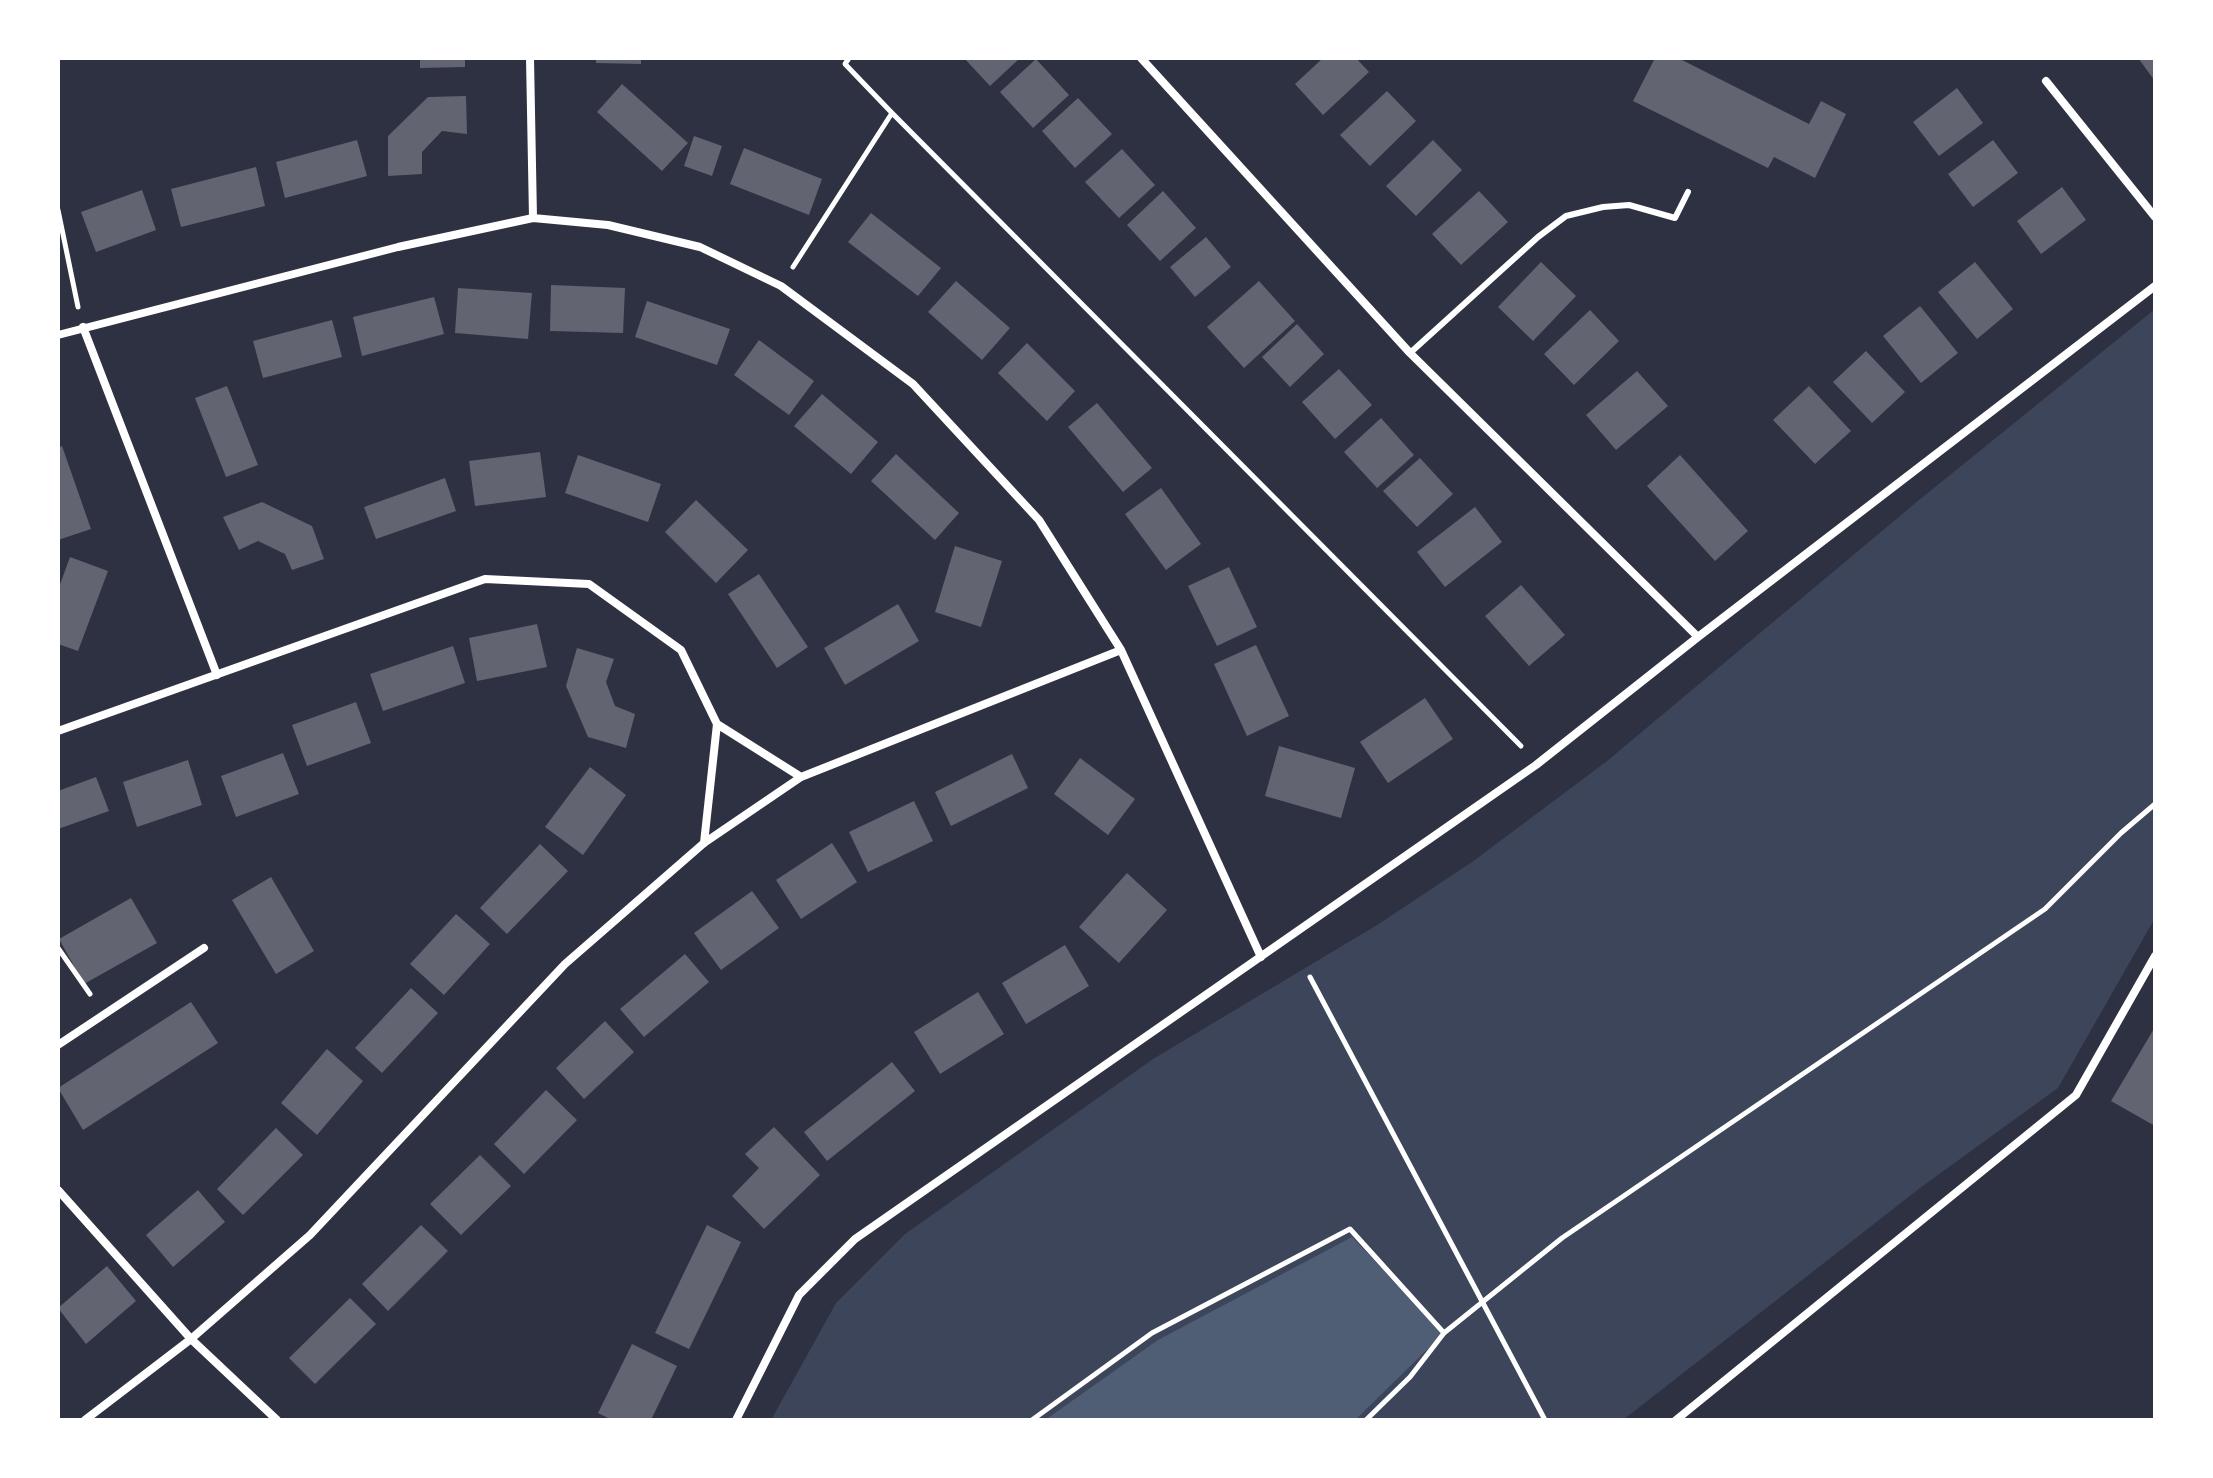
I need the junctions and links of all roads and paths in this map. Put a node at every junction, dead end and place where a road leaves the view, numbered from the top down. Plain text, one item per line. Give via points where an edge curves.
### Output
1 (530, 58) edge
2 (849, 58) edge
3 (1141, 58) edge
4 (2046, 81) dead end
5 (892, 113) junction
6 (1688, 192) dead end
7 (58, 210) edge
8 (2155, 217) edge
9 (533, 218) junction
10 (781, 286) junction
11 (2155, 286) edge
12 (83, 327) junction
13 (58, 335) edge
14 (1410, 353) junction
15 (1698, 637) junction
16 (1121, 650) junction
17 (217, 675) junction
18 (717, 724) junction
19 (58, 731) edge
20 (1536, 765) junction
21 (801, 777) junction
22 (2155, 804) edge
23 (704, 843) junction
24 (58, 948) edge
25 (204, 948) dead end
26 (2155, 956) edge
27 (1261, 957) junction
28 (1310, 977) dead end
29 (105, 1014) junction
30 (58, 1045) edge
31 (58, 1190) edge
32 (1482, 1302) junction
33 (1444, 1333) junction
34 (191, 1339) junction
35 (85, 1420) edge
36 (277, 1420) edge
37 (736, 1420) edge
38 (1032, 1420) edge
39 (1366, 1420) edge
40 (1545, 1420) edge
41 (1676, 1420) edge

1 - 9 street
2 - 5 path via 845,64
3 - 14 street
4 - 8 street
5 - 10 path
5 - 20 path via 1515,738
6 - 14 lane via 1675,218 1629,205 1566,216
7 - 12 path
9 - 10 street via 608,225 700,247
9 - 12 street
10 - 16 street via 913,384 1039,520
11 - 15 street
12 - 13 street
12 - 17 street
14 - 15 street
15 - 20 street
16 - 21 street
16 - 27 street
17 - 18 street via 485,579 589,584 681,650
17 - 19 street
18 - 21 street
18 - 23 street
20 - 27 street
21 - 23 street
22 - 32 path via 2045,909 1562,1238
23 - 34 street via 565,964 310,1235
24 - 29 path
25 - 29 street
26 - 41 street via 2076,1095
27 - 37 street via 855,1239 799,1295
28 - 32 path
29 - 30 street
31 - 34 street
32 - 33 path
32 - 40 path
33 - 38 path via 1350,1229 1152,1333
33 - 39 path via 1410,1377
34 - 35 street
34 - 36 street

